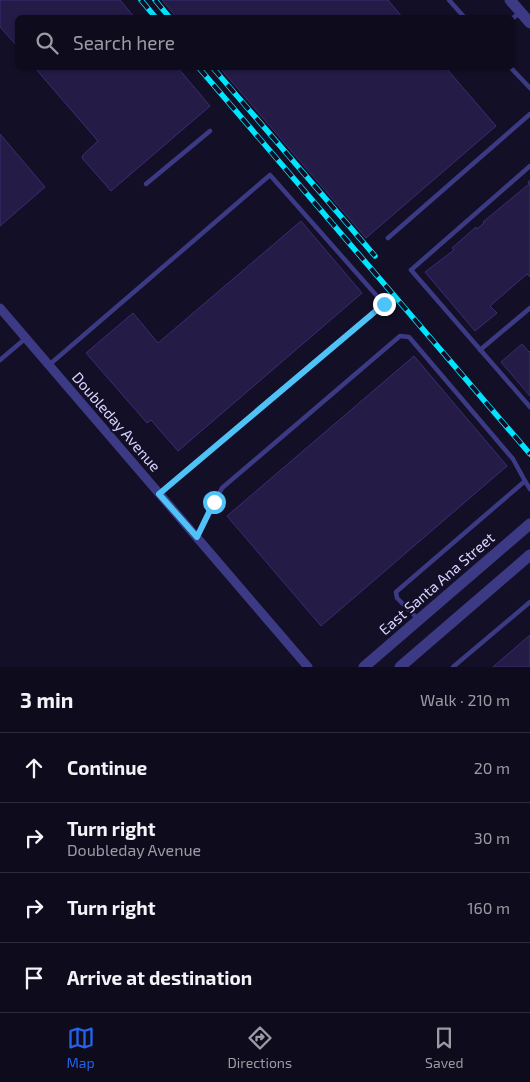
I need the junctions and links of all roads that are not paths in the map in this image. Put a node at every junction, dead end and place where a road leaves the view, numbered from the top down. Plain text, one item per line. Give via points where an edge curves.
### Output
1 (449, 0) edge
2 (510, 0) edge
3 (462, 15) edge
4 (516, 15) edge
5 (530, 23) edge
6 (513, 70) edge
7 (530, 88) edge
8 (530, 114) edge
9 (210, 131) dead end
10 (530, 166) edge
11 (146, 184) dead end
12 (388, 238) dead end
13 (0, 308) edge
14 (530, 308) edge
15 (26, 338) junction
16 (480, 350) junction
17 (0, 360) edge
18 (49, 365) junction
19 (530, 407) edge
20 (525, 480) junction
21 (530, 489) edge
22 (159, 494) junction
23 (530, 524) edge
24 (197, 537) junction
25 (530, 555) edge
26 (530, 602) edge
27 (419, 620) junction
28 (308, 667) edge
29 (364, 667) edge
30 (400, 667) edge
31 (453, 667) edge

1 - 3 lane
2 - 4 street
4 - 5 street
6 - 7 lane
8 - 12 lane
9 - 11 lane
10 - 16 lane via 411,270
13 - 15 street, Doubleday Avenue
14 - 16 lane
15 - 17 lane
15 - 18 street, Doubleday Avenue
16 - 19 lane
18 - 22 street, Doubleday Avenue
18 - 22 lane via 270,175 384,304
20 - 21 lane
20 - 24 lane via 513,459 409,337 400,336 222,488
20 - 27 lane via 396,592 397,598
22 - 24 street, Doubleday Avenue
23 - 27 street, East Santa Ana Street
24 - 28 street, Doubleday Avenue
25 - 30 street
26 - 31 lane
27 - 29 street, East Santa Ana Street

